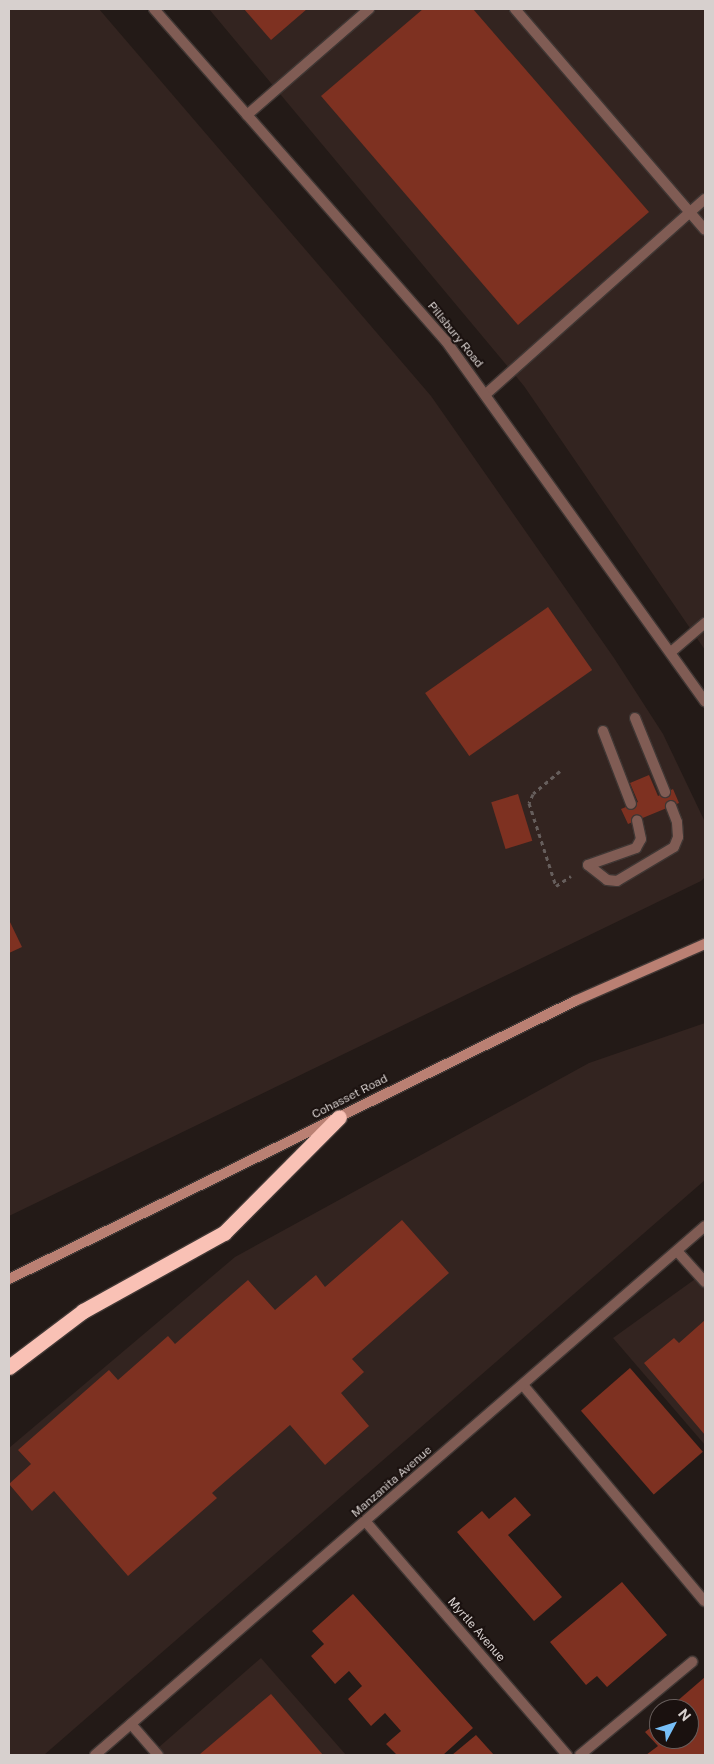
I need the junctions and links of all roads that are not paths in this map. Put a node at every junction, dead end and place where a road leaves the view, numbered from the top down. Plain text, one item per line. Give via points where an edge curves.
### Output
1 (154, 9) edge
2 (369, 9) edge
3 (516, 9) edge
4 (247, 115) junction
5 (705, 198) edge
6 (690, 212) junction
7 (705, 230) edge
8 (486, 394) junction
9 (705, 623) edge
10 (670, 652) junction
11 (705, 702) edge
12 (634, 718) dead end
13 (603, 731) dead end
14 (666, 792) dead end
15 (631, 804) dead end
16 (671, 806) dead end
17 (637, 820) dead end
18 (705, 944) edge
19 (339, 1117) junction
20 (705, 1226) edge
21 (677, 1251) junction
22 (9, 1279) edge
23 (705, 1282) edge
24 (9, 1367) edge
25 (523, 1385) junction
26 (366, 1522) junction
27 (704, 1601) edge
28 (692, 1662) dead end
29 (131, 1724) junction
30 (95, 1755) edge
31 (158, 1755) edge
32 (567, 1755) edge
33 (580, 1755) edge

1 - 4 street, Pillsbury Road
2 - 4 street
3 - 6 street
4 - 8 street, Pillsbury Road via 446,341
5 - 6 street
6 - 7 street
6 - 8 street
8 - 10 street, Pillsbury Road
9 - 10 street
10 - 11 street, Pillsbury Road
12 - 14 street
13 - 15 street
16 - 17 street via 677,822 678,837 674,847 617,881 607,880 588,865 636,848 641,839
18 - 19 main road, Cohasset Road via 575,1001
19 - 22 main road, Cohasset Road
19 - 24 highway via 224,1233 83,1311
20 - 21 street, Manzanita Avenue
21 - 23 street
21 - 25 street, Manzanita Avenue
25 - 26 street, Manzanita Avenue
25 - 27 street
26 - 29 street, Manzanita Avenue
26 - 32 street, Myrtle Avenue
28 - 33 street
29 - 30 street, Manzanita Avenue
29 - 31 street

